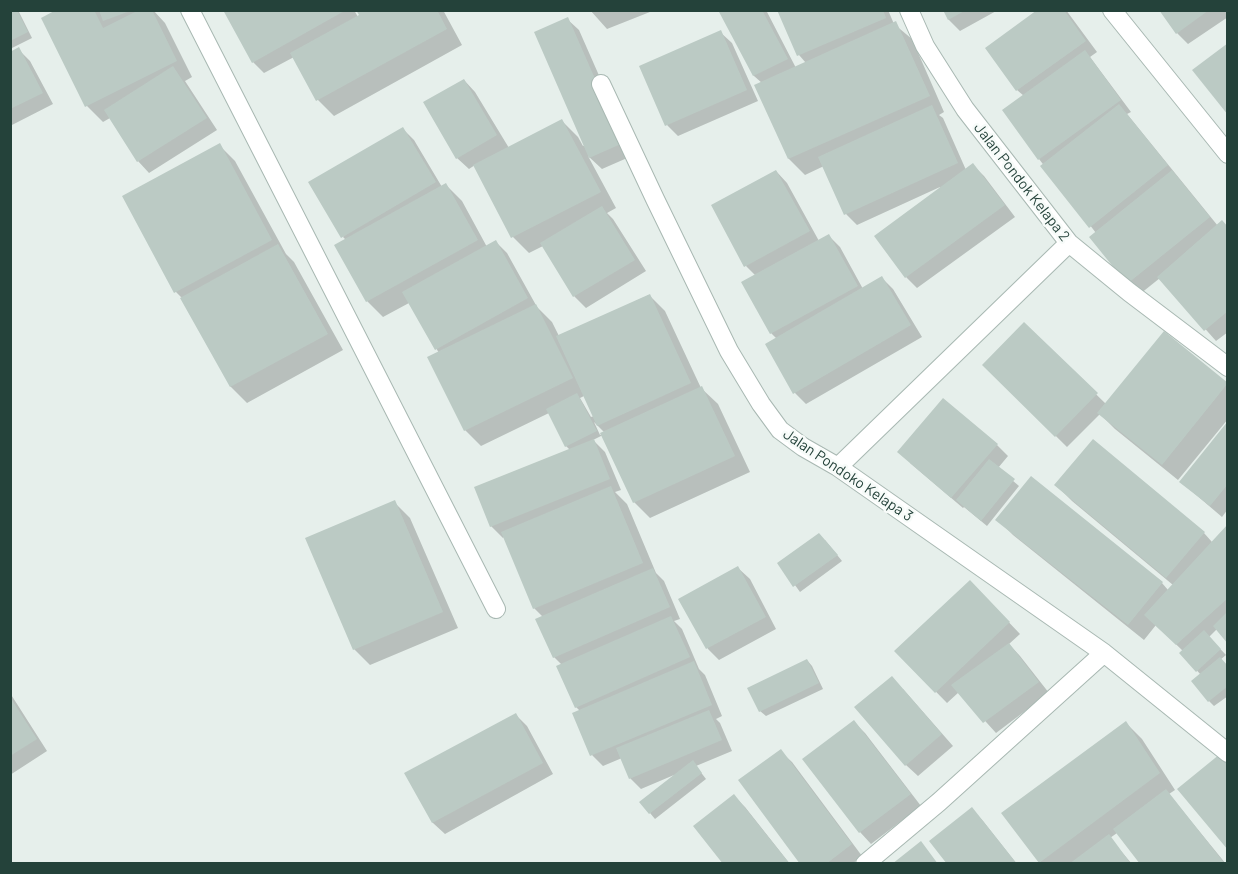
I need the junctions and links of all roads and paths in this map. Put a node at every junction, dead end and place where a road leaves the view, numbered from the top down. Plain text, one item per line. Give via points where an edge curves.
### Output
1 (190, 10) edge
2 (909, 10) edge
3 (1112, 10) edge
4 (601, 84) dead end
5 (1227, 154) edge
6 (1069, 243) junction
7 (1227, 367) edge
8 (838, 467) junction
9 (496, 609) dead end
10 (1104, 654) junction
11 (1227, 753) edge
12 (865, 864) edge

1 - 9 street
2 - 6 street, Jalan Pondok Kelapa 2 via 925,46 965,109
3 - 5 street
4 - 8 street, Jalan Pondoko Kelapa 3 via 729,351 761,404 780,430
6 - 7 street, Jalan Pondok Kelapa 2
6 - 8 street
8 - 10 street, Jalan Pondoko Kelapa 3
10 - 11 street, Jalan Pondoko Kelapa 3
10 - 12 street

